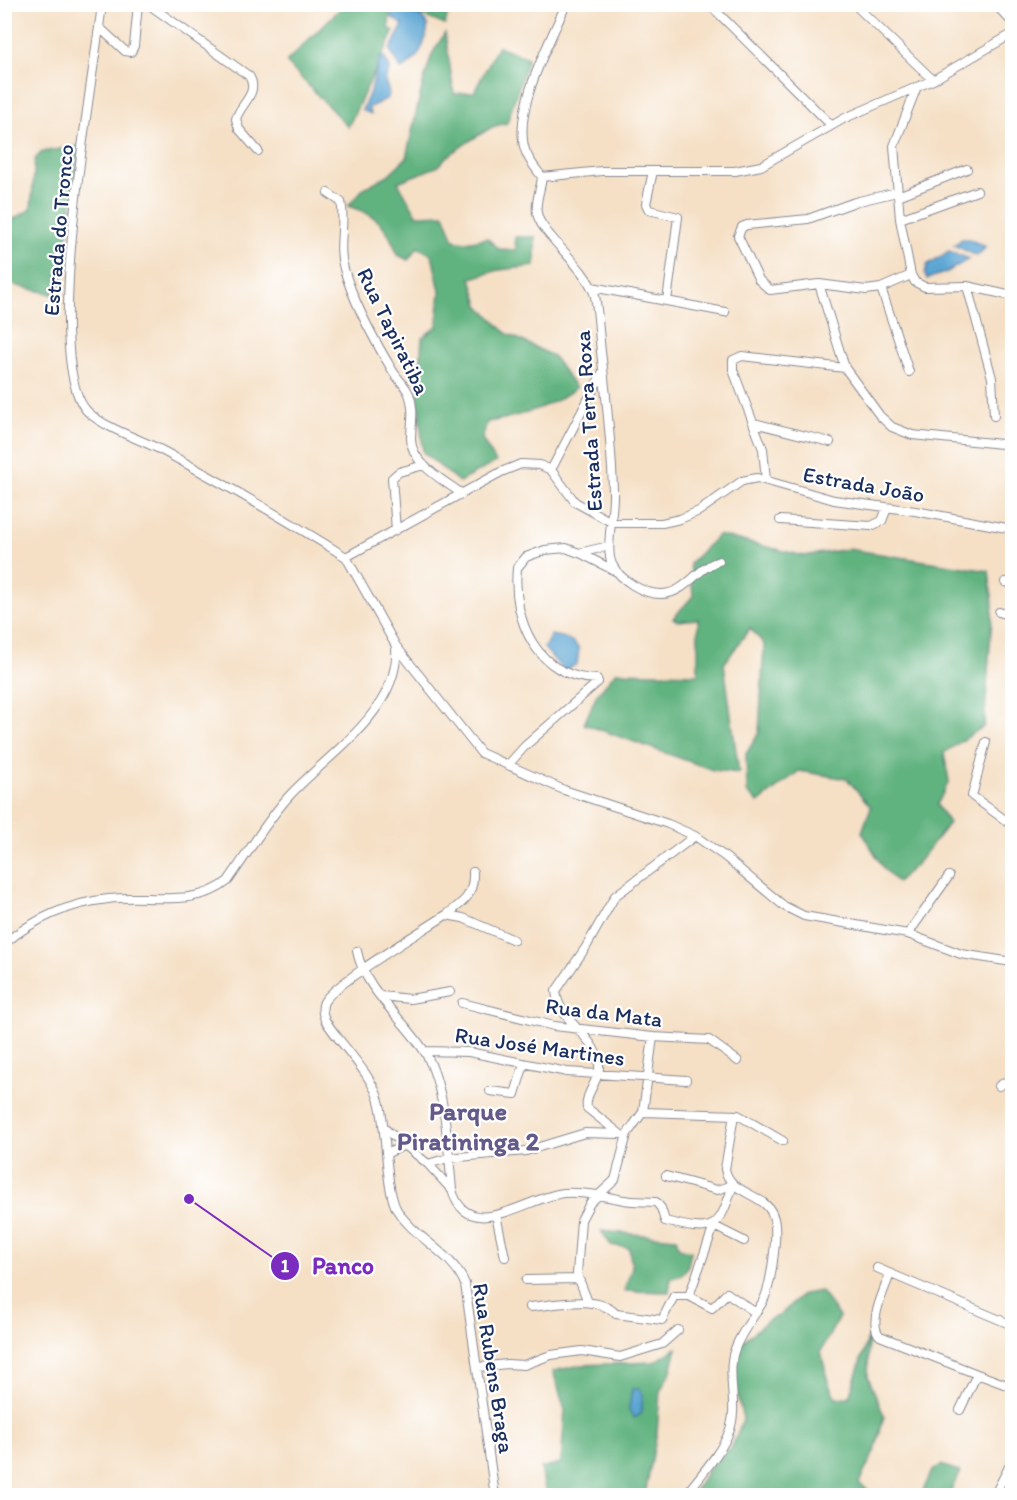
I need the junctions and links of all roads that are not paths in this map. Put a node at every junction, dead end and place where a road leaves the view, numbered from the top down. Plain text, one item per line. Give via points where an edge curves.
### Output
1 (102, 4) edge
2 (138, 4) edge
3 (148, 4) edge
4 (566, 4) edge
5 (709, 4) edge
6 (854, 4) edge
7 (995, 4) edge
8 (1012, 22) edge
9 (100, 28) junction
10 (1012, 34) edge
11 (933, 80) junction
12 (916, 88) junction
13 (831, 125) junction
14 (258, 151) dead end
15 (967, 169) dead end
16 (653, 171) junction
17 (542, 177) junction
18 (977, 191) dead end
19 (327, 193) dead end
20 (898, 194) junction
21 (900, 219) junction
22 (911, 275) junction
23 (819, 284) junction
24 (967, 286) junction
25 (592, 287) junction
26 (881, 288) junction
27 (1012, 296) edge
28 (667, 301) junction
29 (725, 312) dead end
30 (845, 368) junction
31 (603, 372) junction
32 (909, 372) dead end
33 (994, 416) dead end
34 (754, 423) junction
35 (830, 442) dead end
36 (1012, 445) edge
37 (424, 465) junction
38 (551, 470) junction
39 (766, 480) junction
40 (462, 494) junction
41 (887, 508) junction
42 (780, 520) dead end
43 (613, 523) junction
44 (1012, 529) edge
45 (396, 530) junction
46 (609, 546) junction
47 (579, 553) junction
48 (346, 557) junction
49 (719, 561) dead end
50 (616, 571) junction
51 (999, 612) dead end
52 (1012, 616) edge
53 (396, 646) junction
54 (986, 742) dead end
55 (508, 765) junction
56 (1012, 825) edge
57 (694, 836) junction
58 (473, 872) dead end
59 (949, 876) dead end
60 (447, 915) junction
61 (908, 934) junction
62 (514, 940) dead end
63 (4, 944) edge
64 (357, 951) dead end
65 (1012, 962) edge
66 (363, 969) junction
67 (450, 992) dead end
68 (381, 996) junction
69 (462, 1003) dead end
70 (576, 1029) junction
71 (653, 1037) junction
72 (424, 1051) junction
73 (738, 1061) dead end
74 (524, 1064) junction
75 (598, 1076) junction
76 (646, 1078) junction
77 (1012, 1078) edge
78 (686, 1080) dead end
79 (999, 1086) dead end
80 (490, 1091) dead end
81 (643, 1112) junction
82 (734, 1115) junction
83 (385, 1129) junction
84 (624, 1134) junction
85 (783, 1141) dead end
86 (405, 1145) junction
87 (388, 1153) junction
88 (448, 1158) junction
89 (428, 1164) junction
90 (666, 1176) dead end
91 (733, 1185) junction
92 (452, 1190) junction
93 (601, 1195) junction
94 (496, 1215) junction
95 (714, 1226) junction
96 (744, 1241) dead end
97 (505, 1257) dead end
98 (877, 1268) dead end
99 (891, 1274) junction
100 (578, 1279) junction
101 (526, 1280) dead end
102 (689, 1296) junction
103 (588, 1302) junction
104 (530, 1307) dead end
105 (756, 1313) junction
106 (1012, 1325) edge
107 (678, 1330) dead end
108 (478, 1367) junction
109 (977, 1374) junction
110 (1012, 1387) edge
111 (960, 1410) dead end
112 (1012, 1461) edge
113 (1010, 1470) edge
114 (495, 1496) edge
115 (685, 1496) edge
116 (994, 1496) edge

1 - 9 street, Estrada do Tronco
2 - 9 street via 131,52
3 - 14 street via 249,76 253,86 250,96 236,119 239,129
4 - 17 street via 524,110 525,150
5 - 13 street
6 - 11 street
7 - 8 street
9 - 48 street, Estrada do Tronco via 68,283 68,336 80,400 94,417 164,451
10 - 11 street
11 - 12 street
12 - 13 street
12 - 20 street via 894,146
13 - 16 street via 760,166 735,171
15 - 20 street
16 - 17 street
16 - 28 street via 646,204 649,210 678,217
17 - 25 street, Estrada Terra Roxa via 537,203 539,220
18 - 21 street
19 - 37 street, Rua Tapiratiba via 342,202 339,241 343,268 394,375 409,393 413,414 411,441
20 - 21 street
20 - 23 street via 864,200 808,219 747,225 739,230 740,242 764,286 777,290
21 - 22 street
22 - 24 street via 915,282 925,286
22 - 26 street
23 - 26 street
23 - 30 street
24 - 27 street
24 - 33 street via 992,378
25 - 28 street
25 - 31 street, Estrada Terra Roxa
26 - 32 street
28 - 29 street
30 - 34 street via 736,357 732,365
30 - 36 street via 880,416 902,433
31 - 38 street
31 - 43 street, Estrada Terra Roxa via 611,440
34 - 35 street
34 - 39 street via 764,448
37 - 40 street, Rua Tapiratiba
37 - 45 street via 392,478
38 - 40 street, Estrada Terra Roxa via 521,464
38 - 43 street, Estrada Terra Roxa via 575,502
39 - 41 street, Estrada João via 812,495
39 - 43 street, Estrada João via 742,481 699,511 680,519
40 - 45 street, Estrada Terra Roxa
41 - 42 street via 882,521 871,526
41 - 44 street, Estrada João
43 - 46 street
45 - 48 street, Estrada Terra Roxa
46 - 47 street
46 - 50 street
47 - 50 street
47 - 55 street via 556,548 535,553 520,563 516,576 521,619 533,643 557,669 598,682
48 - 53 street
49 - 50 street via 709,564 678,590 664,594 637,587
51 - 52 street
53 - 55 street via 481,753
53 - 63 street via 397,667 393,677 365,722 290,795 220,888 196,897 88,902 37,921
54 - 56 street via 972,796
55 - 57 street via 580,796
57 - 61 street via 794,912
57 - 70 street via 615,896 556,991
58 - 60 street via 473,887 463,903
59 - 61 street
60 - 62 street
60 - 66 street
61 - 65 street via 961,954
64 - 66 street
66 - 68 street
66 - 83 street, Rua Rubens Braga via 328,997 322,1008 374,1090
67 - 68 street via 410,999
68 - 72 street
69 - 70 street, Rua da Mata
70 - 71 street, Rua da Mata
70 - 75 street via 597,1055
71 - 73 street, Rua da Mata via 709,1040
71 - 76 street
72 - 74 street, Rua José Martines via 462,1051
72 - 88 street via 437,1078
74 - 75 street, Rua José Martines
74 - 80 street via 515,1094
75 - 76 street, Rua José Martines
75 - 84 street via 587,1108
76 - 78 street, Rua José Martines
76 - 81 street
77 - 79 street
81 - 82 street
81 - 84 street
82 - 85 street via 748,1119
82 - 91 street via 724,1169
83 - 86 street
83 - 87 street, Rua Rubens Braga
84 - 88 street via 585,1133 526,1151
84 - 93 street via 618,1174
86 - 87 street
86 - 89 street
87 - 108 street, Rua Rubens Braga via 397,1210 454,1265 462,1278
88 - 89 street
88 - 92 street
89 - 92 street
90 - 91 street via 717,1190
91 - 95 street via 723,1216
91 - 105 street via 763,1202 774,1218 771,1282
92 - 94 street via 458,1205 468,1213 482,1218
93 - 94 street via 556,1195
93 - 95 street via 656,1202 665,1221
93 - 100 street via 590,1203 581,1220
94 - 97 street
95 - 96 street
95 - 102 street
98 - 99 street
99 - 106 street
99 - 109 street via 874,1322 876,1332
100 - 101 street
100 - 103 street
102 - 103 street via 674,1296 662,1320 616,1314 609,1306
102 - 105 street via 712,1308 727,1293
103 - 104 street
105 - 115 street via 733,1357 732,1424 723,1444
107 - 108 street via 662,1344 620,1358 582,1351 551,1355 524,1365
108 - 114 street, Rua Rubens Braga
109 - 110 street
109 - 111 street
112 - 113 street
113 - 116 street

